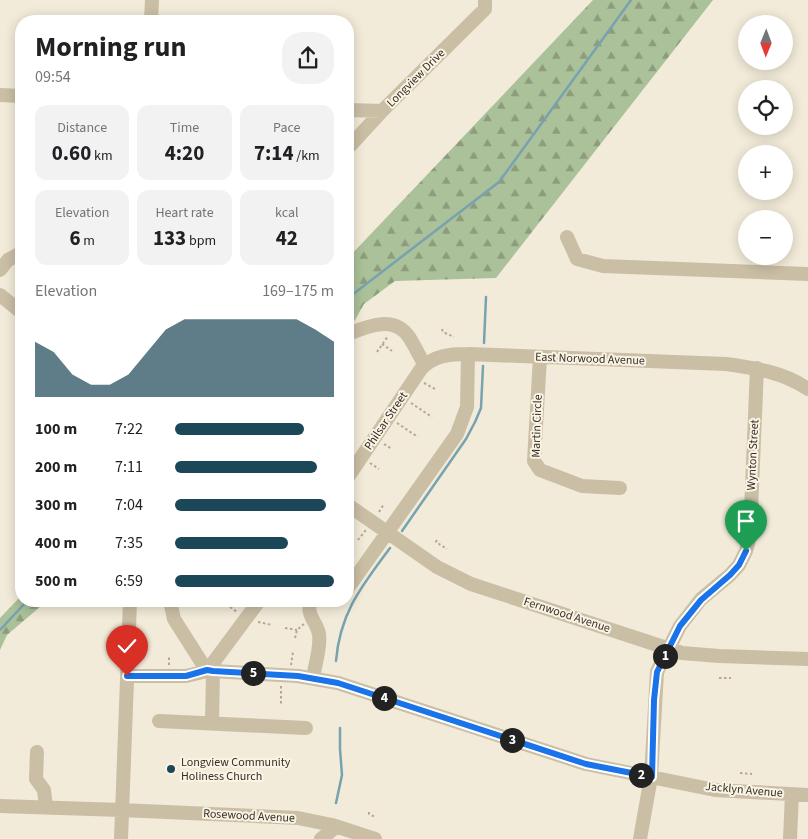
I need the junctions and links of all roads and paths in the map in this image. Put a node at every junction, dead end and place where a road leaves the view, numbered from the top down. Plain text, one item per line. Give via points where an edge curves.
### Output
1 (152, 0) edge
2 (485, 4) edge
3 (151, 15) edge
4 (0, 95) edge
5 (15, 96) edge
6 (354, 110) edge
7 (382, 111) junction
8 (354, 141) edge
9 (567, 237) dead end
10 (15, 256) edge
11 (0, 270) edge
12 (808, 274) edge
13 (0, 295) edge
14 (15, 307) edge
15 (442, 330) dead end
16 (354, 331) edge
17 (388, 336) dead end
18 (454, 336) dead end
19 (382, 344) junction
20 (392, 350) dead end
21 (377, 352) dead end
22 (468, 354) junction
23 (540, 357) junction
24 (425, 365) junction
25 (757, 368) junction
26 (424, 383) dead end
27 (435, 389) dead end
28 (808, 389) edge
29 (410, 403) dead end
30 (432, 417) dead end
31 (396, 423) dead end
32 (418, 437) dead end
33 (382, 442) dead end
34 (392, 449) dead end
35 (368, 462) dead end
36 (354, 468) edge
37 (378, 469) dead end
38 (620, 488) dead end
39 (384, 504) dead end
40 (354, 509) edge
41 (377, 515) dead end
42 (366, 530) dead end
43 (386, 532) junction
44 (358, 540) dead end
45 (437, 540) dead end
46 (447, 548) dead end
47 (354, 579) edge
48 (130, 607) edge
49 (171, 607) edge
50 (230, 607) edge
51 (255, 607) edge
52 (308, 607) edge
53 (239, 613) dead end
54 (256, 621) dead end
55 (272, 626) dead end
56 (285, 628) dead end
57 (295, 638) dead end
58 (670, 648) junction
59 (293, 652) dead end
60 (169, 655) dead end
61 (808, 658) edge
62 (291, 667) dead end
63 (168, 668) dead end
64 (210, 671) junction
65 (127, 676) junction
66 (313, 678) junction
67 (719, 678) dead end
68 (731, 678) dead end
69 (280, 684) dead end
70 (281, 706) dead end
71 (159, 721) dead end
72 (212, 723) junction
73 (306, 728) dead end
74 (37, 752) dead end
75 (740, 773) dead end
76 (752, 774) dead end
77 (652, 777) junction
78 (792, 794) junction
79 (808, 795) edge
80 (0, 806) edge
81 (46, 808) junction
82 (121, 810) junction
83 (369, 812) dead end
84 (375, 817) dead end
85 (329, 833) edge
86 (121, 839) edge
87 (374, 839) edge
88 (640, 839) edge
89 (790, 839) edge

1 - 3 street
2 - 7 street, Longview Drive
4 - 5 street
6 - 7 street
7 - 8 street, Longview Drive
9 - 12 street via 576,259 603,266
10 - 11 street
13 - 14 street
15 - 18 path
16 - 24 street via 376,324 397,326 411,339
17 - 19 path
19 - 20 path
19 - 21 path
22 - 23 street, East Norwood Avenue
22 - 24 street, East Norwood Avenue via 443,355
22 - 43 street via 467,407 462,425
23 - 25 street, East Norwood Avenue
23 - 38 street, Martin Circle via 534,462 540,470 582,486
24 - 36 street, Philsar Street
25 - 28 street, East Norwood Avenue via 784,376
25 - 58 street, Wynton Street via 750,535 746,551 739,565 701,600 680,626
26 - 27 path
29 - 30 path
31 - 32 path
33 - 34 path
35 - 37 path
39 - 41 path
40 - 43 street, Fernwood Avenue
42 - 44 path
43 - 47 street
43 - 58 street, Fernwood Avenue via 437,567 471,584
45 - 46 path
48 - 65 street
49 - 64 street via 174,620
50 - 53 path
51 - 64 street
52 - 66 street via 319,634
54 - 55 path
56 - 57 path via 297,630
58 - 61 street, Fernwood Avenue via 682,653 719,656
58 - 77 street, Wynton Street via 657,672
59 - 62 path
60 - 63 path
64 - 65 street, Jacklyn Avenue via 186,676
64 - 66 street, Jacklyn Avenue
64 - 72 street
65 - 82 street
66 - 77 street, Jacklyn Avenue via 338,683 586,764
67 - 68 path
69 - 70 path
71 - 72 street
72 - 73 street
74 - 81 street via 36,779 44,790
75 - 76 path
77 - 78 street, Jacklyn Avenue via 723,791
77 - 88 street, Wynton Street
78 - 79 street, Jacklyn Avenue
78 - 89 street
80 - 81 street, Rosewood Avenue
81 - 82 street, Rosewood Avenue
82 - 85 street, Rosewood Avenue via 298,818
82 - 86 street
83 - 84 path
85 - 87 street, Rosewood Avenue

